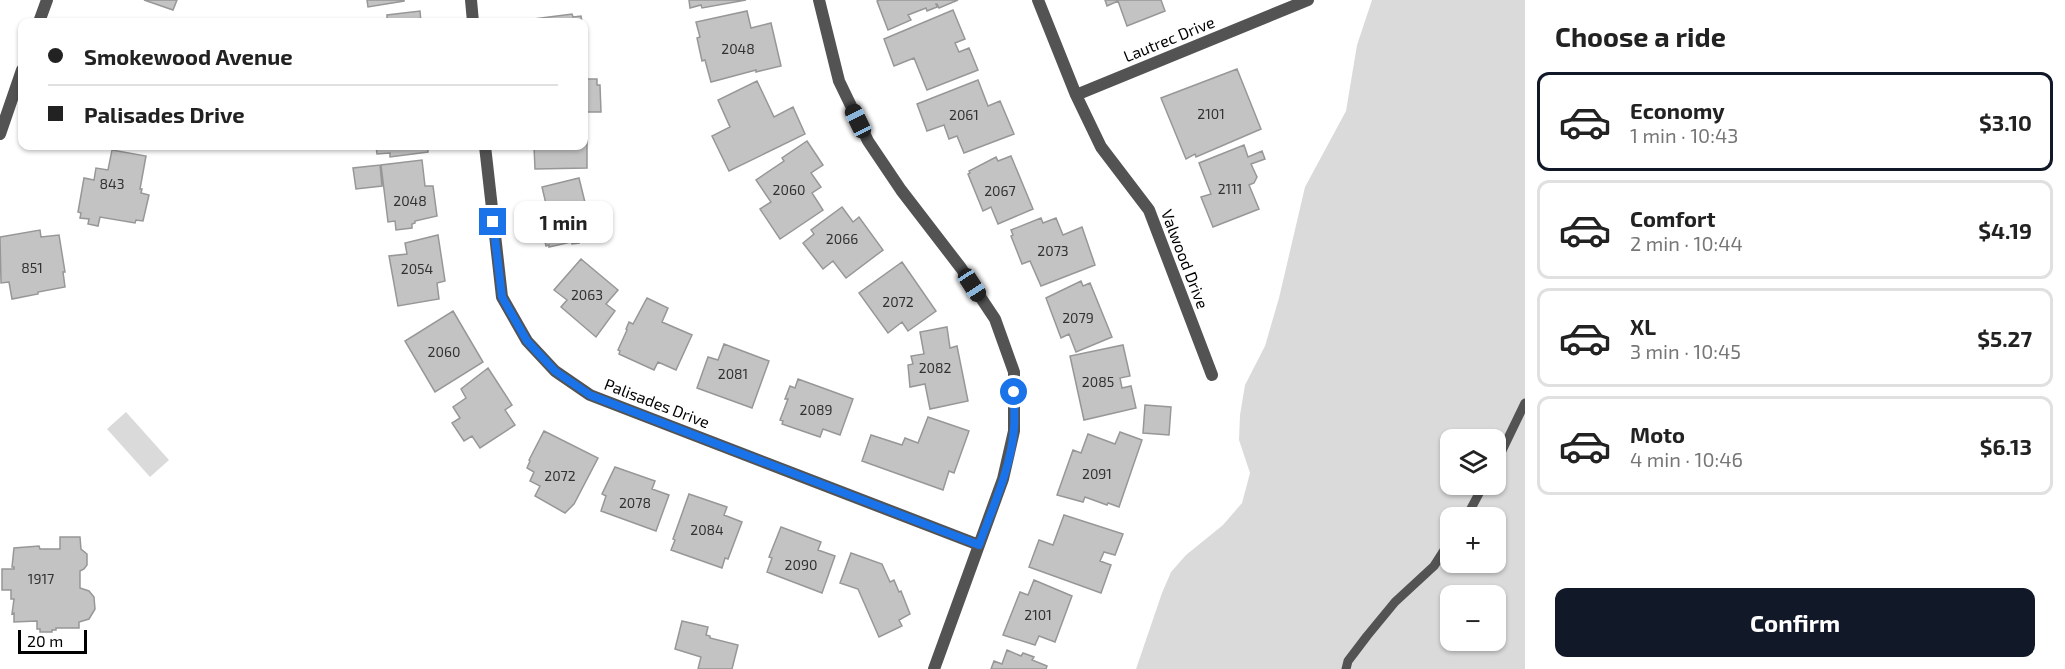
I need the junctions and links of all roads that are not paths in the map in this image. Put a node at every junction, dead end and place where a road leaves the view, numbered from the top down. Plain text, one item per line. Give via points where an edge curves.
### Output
1 (47, 0) edge
2 (471, 0) edge
3 (819, 0) edge
4 (1038, 0) edge
5 (1308, 0) edge
6 (40, 18) edge
7 (473, 18) edge
8 (18, 82) edge
9 (1076, 95) junction
10 (0, 134) edge
11 (485, 150) edge
12 (1212, 375) dead end
13 (1525, 403) edge
14 (1506, 442) edge
15 (979, 545) junction
16 (1440, 557) edge
17 (934, 669) edge
18 (1346, 669) edge

1 - 6 street
2 - 7 street
3 - 15 street via 839,81 868,141 995,319 1014,372 1014,431 1003,479
4 - 9 street, Valwood Drive
5 - 9 street, Lautrec Drive
8 - 10 street
9 - 12 street, Valwood Drive via 1101,147 1149,210
11 - 15 street, Palisades Drive via 502,297 527,341 555,371 590,395
13 - 14 lane
15 - 17 street
16 - 18 lane via 1395,602 1348,661

